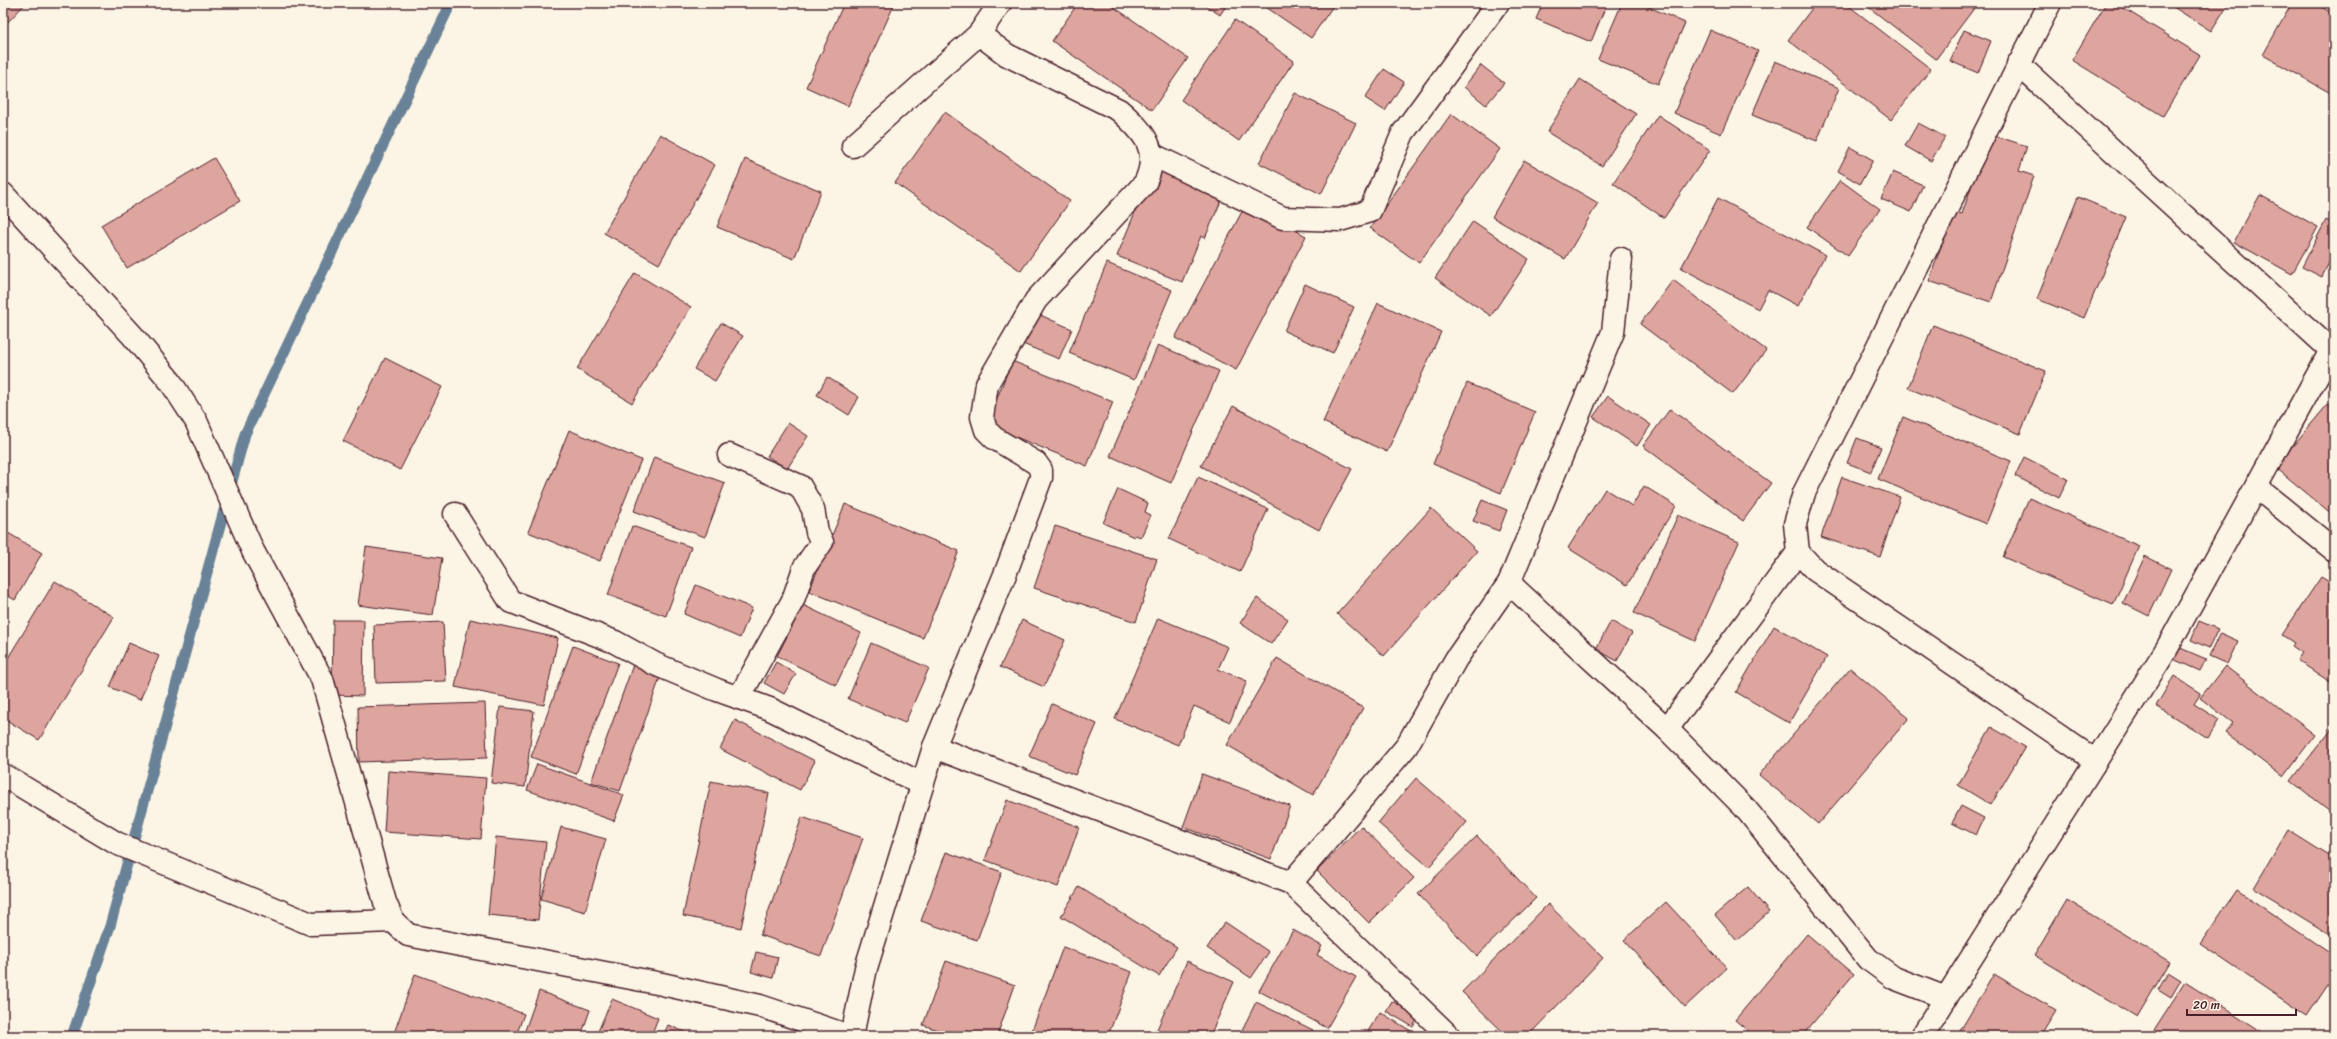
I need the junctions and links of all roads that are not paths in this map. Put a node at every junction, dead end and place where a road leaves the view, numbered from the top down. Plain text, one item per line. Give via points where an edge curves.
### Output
1 (1000, 3) edge
2 (1498, 3) edge
3 (2050, 3) edge
4 (979, 34) junction
5 (2018, 64) junction
6 (853, 146) dead end
7 (1151, 154) junction
8 (3, 194) edge
9 (1621, 259) dead end
10 (2333, 348) edge
11 (729, 455) dead end
12 (2256, 487) junction
13 (455, 514) dead end
14 (2334, 550) edge
15 (1798, 552) junction
16 (1509, 583) junction
17 (739, 698) junction
18 (1666, 729) junction
19 (934, 747) junction
20 (2096, 761) junction
21 (3, 775) edge
22 (922, 784) junction
23 (1291, 883) junction
24 (392, 921) junction
25 (1946, 998) junction
26 (851, 1036) edge
27 (1449, 1036) edge
28 (1922, 1036) edge

1 - 4 street
2 - 7 street via 1404,133 1370,211 1340,220 1283,218
3 - 5 street
4 - 6 street
4 - 7 street via 1007,55 1119,110 1144,136
5 - 10 street
5 - 15 street via 1804,493 1795,524
7 - 19 street via 1152,169 1145,183 1036,300 987,384 982,417 986,430 994,438 1036,463 1041,470 1041,478 1006,572
8 - 24 street via 132,335 170,381 196,421 253,552 322,679
9 - 16 street via 1613,332
10 - 12 street
11 - 17 street via 800,486 813,509 817,532 822,542 804,568 793,600
12 - 14 street
12 - 20 street via 2166,650
13 - 17 street via 510,601 615,642 655,664
15 - 18 street
15 - 20 street via 1815,570
16 - 18 street
16 - 23 street via 1456,659 1406,747
17 - 22 street via 770,709
18 - 25 street via 1745,808 1868,959 1894,978
19 - 22 street
19 - 23 street
20 - 25 street
21 - 24 street via 116,843 311,924
22 - 26 street via 866,968
23 - 27 street
24 - 26 street via 408,935 662,984 760,1006
25 - 28 street

